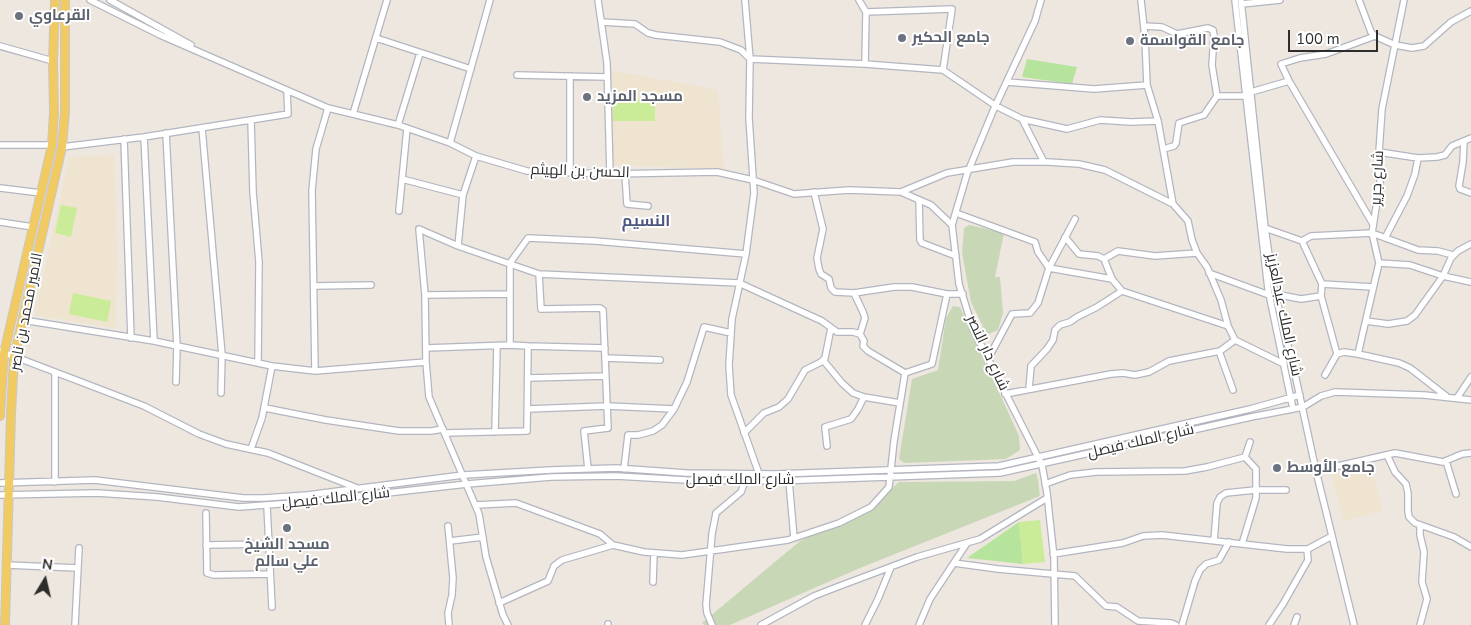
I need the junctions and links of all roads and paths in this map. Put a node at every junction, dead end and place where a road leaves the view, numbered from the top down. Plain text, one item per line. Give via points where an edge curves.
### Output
1 (55, 0) edge
2 (66, 0) edge
3 (90, 0) edge
4 (110, 0) edge
5 (387, 0) edge
6 (490, 0) edge
7 (598, 0) edge
8 (745, 0) edge
9 (859, 0) edge
10 (1041, 0) edge
11 (1141, 0) edge
12 (1235, 0) edge
13 (1280, 0) edge
14 (1359, 0) edge
15 (1404, 0) edge
16 (1242, 2) edge
17 (1471, 11) edge
18 (866, 12) junction
19 (602, 22) junction
20 (1144, 26) junction
21 (1375, 36) junction
22 (376, 38) junction
23 (1395, 45) junction
24 (0, 46) edge
25 (420, 52) junction
26 (750, 58) junction
27 (53, 60) junction
28 (214, 60) junction
29 (865, 64) junction
30 (471, 69) junction
31 (943, 70) junction
32 (517, 74) dead end
33 (570, 76) junction
34 (607, 77) junction
35 (1290, 81) junction
36 (1007, 82) junction
37 (1146, 85) junction
38 (287, 91) junction
39 (1248, 94) junction
40 (1217, 96) junction
41 (996, 106) junction
42 (328, 108) junction
43 (353, 114) junction
44 (1022, 119) junction
45 (251, 120) junction
46 (1158, 121) junction
47 (398, 125) junction
48 (202, 128) junction
49 (407, 128) junction
50 (166, 134) junction
51 (144, 137) junction
52 (1471, 138) edge
53 (124, 139) junction
54 (1464, 142) junction
55 (450, 143) junction
56 (0, 145) edge
57 (52, 145) junction
58 (62, 147) junction
59 (1163, 149) junction
60 (1379, 152) junction
61 (476, 156) junction
62 (1418, 158) junction
63 (1044, 162) junction
64 (969, 169) junction
65 (570, 172) junction
66 (610, 174) junction
67 (625, 174) junction
68 (402, 179) junction
69 (753, 180) junction
70 (0, 188) edge
71 (814, 192) junction
72 (901, 192) junction
73 (41, 193) junction
74 (1471, 193) edge
75 (463, 195) junction
76 (919, 200) junction
77 (1174, 204) junction
78 (648, 206) dead end
79 (398, 211) dead end
80 (956, 213) junction
81 (1075, 219) dead end
82 (0, 222) edge
83 (1373, 224) junction
84 (952, 225) junction
85 (33, 226) junction
86 (1265, 228) junction
87 (1372, 232) junction
88 (1065, 237) junction
89 (1385, 238) junction
90 (1302, 240) junction
91 (1471, 244) edge
92 (458, 246) junction
93 (1196, 253) junction
94 (746, 254) junction
95 (1454, 255) junction
96 (956, 256) junction
97 (1104, 259) junction
98 (510, 263) junction
99 (1379, 263) junction
100 (1049, 268) junction
101 (1209, 273) junction
102 (539, 274) junction
103 (1443, 276) junction
104 (1112, 279) junction
105 (1471, 282) edge
106 (740, 283) junction
107 (1322, 284) junction
108 (370, 285) dead end
109 (315, 286) junction
110 (1373, 287) junction
111 (1122, 291) junction
112 (854, 293) junction
113 (510, 294) junction
114 (947, 294) junction
115 (963, 294) junction
116 (1272, 294) junction
117 (426, 295) junction
118 (1321, 296) junction
119 (23, 320) junction
120 (1366, 321) junction
121 (1228, 326) junction
122 (831, 328) junction
123 (731, 333) junction
124 (860, 334) junction
125 (131, 338) junction
126 (1235, 340) junction
127 (154, 342) junction
128 (510, 345) junction
129 (176, 346) junction
130 (497, 346) junction
131 (528, 346) junction
132 (426, 348) junction
133 (605, 348) junction
134 (1220, 351) junction
135 (2, 352) edge
136 (1337, 354) junction
137 (1358, 354) junction
138 (14, 356) junction
139 (222, 356) junction
140 (606, 358) junction
141 (988, 359) junction
142 (660, 360) dead end
143 (823, 360) junction
144 (426, 362) junction
145 (258, 363) junction
146 (1284, 364) junction
147 (272, 366) junction
148 (55, 372) junction
149 (315, 372) junction
150 (905, 373) junction
151 (1325, 375) dead end
152 (606, 376) junction
153 (1471, 377) edge
154 (528, 378) junction
155 (176, 382) dead end
156 (1029, 389) junction
157 (1233, 390) dead end
158 (221, 393) dead end
159 (1006, 394) junction
160 (1300, 395) junction
161 (864, 397) junction
162 (1290, 397) junction
163 (1448, 397) junction
164 (1458, 398) junction
165 (1471, 400) edge
166 (900, 403) junction
167 (607, 406) junction
168 (1303, 407) junction
169 (265, 408) junction
170 (528, 409) junction
171 (674, 409) junction
172 (1293, 410) junction
173 (0, 416) edge
174 (444, 431) junction
175 (495, 432) junction
176 (744, 433) junction
177 (1250, 442) dead end
178 (827, 446) dead end
179 (251, 449) junction
180 (1471, 453) edge
181 (1387, 455) junction
182 (1245, 457) junction
183 (1038, 458) junction
184 (1446, 461) junction
185 (1042, 465) junction
186 (588, 469) junction
187 (624, 469) junction
188 (891, 469) junction
189 (1316, 471) junction
190 (759, 474) junction
191 (463, 475) junction
192 (890, 476) junction
193 (745, 481) junction
194 (789, 481) junction
195 (55, 482) junction
196 (0, 483) edge
197 (9, 483) junction
198 (467, 484) junction
199 (1045, 484) junction
200 (359, 489) junction
201 (1255, 490) junction
202 (1286, 490) dead end
203 (1456, 494) dead end
204 (4, 495) edge
205 (1047, 498) junction
206 (476, 505) junction
207 (267, 506) junction
208 (206, 513) dead end
209 (1420, 525) junction
210 (448, 526) dead end
211 (1332, 536) junction
212 (483, 537) junction
213 (794, 538) junction
214 (450, 541) junction
215 (1214, 541) junction
216 (1229, 542) junction
217 (967, 543) junction
218 (269, 544) junction
219 (1242, 544) junction
220 (613, 545) junction
221 (206, 546) junction
222 (1471, 547) edge
223 (78, 548) dead end
224 (1307, 549) junction
225 (711, 552) junction
226 (654, 553) junction
227 (1053, 554) junction
228 (954, 562) junction
229 (6, 566) junction
230 (891, 567) junction
231 (78, 568) junction
232 (270, 574) junction
233 (1054, 575) junction
234 (653, 582) dead end
235 (499, 603) junction
236 (272, 607) dead end
237 (1297, 617) dead end
238 (1138, 623) edge
239 (4, 625) edge
240 (75, 625) edge
241 (448, 625) edge
242 (508, 625) edge
243 (712, 625) edge
244 (762, 625) edge
245 (865, 625) edge
246 (919, 625) edge
247 (1055, 625) edge
248 (1176, 625) edge
249 (1182, 625) edge
250 (1269, 625) edge
251 (1294, 625) edge
252 (1354, 625) edge
253 (1420, 625) edge

1 - 27 main road, الامير محمد بن ناصر
2 - 58 main road, الامير محمد بن ناصر
3 - 28 street, الحسن بن الهيثم
4 - 28 street, الحسن بن الهيثم
5 - 22 street
6 - 30 street
7 - 19 street
8 - 26 street
9 - 18 street
10 - 36 street, شارع دار النصر via 1035,21
11 - 20 street
12 - 39 street, شارع الملك عبدالعزيز
13 - 16 street
14 - 21 street
15 - 23 street, شارع جرير
16 - 39 street, شارع الملك عبدالعزيز
17 - 23 street via 1451,22 1424,46
18 - 29 street
18 - 31 street via 952,9
19 - 26 street via 635,24 656,35 720,42 741,50
19 - 34 street
20 - 37 street
20 - 40 street via 1162,27 1177,34 1208,28 1213,30 1212,65
21 - 23 street
21 - 35 street via 1326,54 1282,64
22 - 25 street
22 - 43 street
23 - 60 street, شارع جرير via 1382,109
24 - 27 street
25 - 30 street
25 - 47 street
26 - 29 street
26 - 69 street
27 - 57 main road, الامير محمد بن ناصر
28 - 38 street, الحسن بن الهيثم
29 - 31 street
30 - 55 street
31 - 41 street
32 - 33 street
33 - 34 street
33 - 65 street
34 - 66 street
35 - 39 street
35 - 83 street
36 - 37 street via 1094,89
36 - 41 street, شارع دار النصر
37 - 46 street
38 - 42 street, الحسن بن الهيثم
38 - 45 street via 288,114
39 - 40 street
39 - 86 street, شارع الملك عبدالعزيز
39 - 116 street, شارع الملك عبدالعزيز
40 - 59 street via 1204,115 1179,123 1176,143
41 - 44 street
41 - 64 street, شارع دار النصر
42 - 43 street, الحسن بن الهيثم
42 - 109 street via 316,148 312,191
43 - 47 street, الحسن بن الهيثم
44 - 46 street via 1067,130 1100,120
44 - 63 street
45 - 48 street
45 - 145 street via 259,262
46 - 59 street
47 - 49 street, الحسن بن الهيثم
48 - 50 street
48 - 139 street
49 - 55 street, الحسن بن الهيثم
49 - 68 street
50 - 51 street
50 - 129 street
51 - 53 street
51 - 127 street
52 - 54 street
53 - 58 street
53 - 125 street
54 - 62 street via 1452,146 1445,155
54 - 74 street via 1460,189
55 - 61 street, الحسن بن الهيثم
56 - 57 street
57 - 73 main road, الامير محمد بن ناصر
58 - 119 main road, الامير محمد بن ناصر
59 - 77 street
60 - 62 street
60 - 83 street, شارع جرير via 1380,182
61 - 65 street, الحسن بن الهيثم via 527,171
61 - 75 street
62 - 89 street via 1407,196
63 - 64 street via 1013,162
63 - 77 street via 1079,164 1105,170
64 - 72 street via 947,173
64 - 80 street, شارع دار النصر
65 - 66 street, الحسن بن الهيثم
66 - 67 street, الحسن بن الهيثم
67 - 69 street, الحسن بن الهيثم via 717,172
67 - 78 street via 627,204
68 - 75 street
68 - 79 street
69 - 71 street, الحسن بن الهيثم via 794,194
69 - 94 street
70 - 73 street
71 - 72 street, الحسن بن الهيثم
71 - 112 street via 823,229 817,258 820,274 829,279 835,292
72 - 76 street, الحسن بن الهيثم
73 - 85 main road, الامير محمد بن ناصر
75 - 92 street
76 - 84 street, الحسن بن الهيثم via 931,205
76 - 96 street via 920,240
77 - 93 street via 1188,221
80 - 84 street, شارع دار النصر
80 - 100 street via 1035,242
81 - 88 street
82 - 85 street
83 - 87 street, شارع جرير
84 - 96 street, شارع دار النصر
85 - 135 main road, الامير محمد بن ناصر
86 - 90 street
86 - 116 street, شارع الملك عبدالعزيز
87 - 89 street
87 - 90 street via 1310,236
87 - 99 street, شارع جرير
88 - 97 street via 1079,254
88 - 100 street
89 - 95 street via 1418,250
90 - 107 street
91 - 95 street
92 - 98 street
92 - 117 street via 419,229
93 - 97 street via 1155,256 1118,251
93 - 101 street
94 - 98 street via 528,238
94 - 106 street
95 - 103 street
96 - 115 street, شارع دار النصر
97 - 104 street
98 - 102 street
98 - 113 street
99 - 103 street via 1410,265
99 - 110 street, شارع جرير
100 - 104 street
100 - 141 street via 1038,303 1030,313 1012,314
101 - 116 street
101 - 121 street
102 - 106 street
102 - 133 street via 541,309 603,310
103 - 105 street
103 - 120 street via 1416,315 1407,321 1388,324
104 - 111 street
106 - 122 street
106 - 123 street
107 - 110 street
107 - 118 street
108 - 109 street
109 - 149 street
110 - 120 street, شارع جرير
111 - 121 street
111 - 156 street via 1055,330 1053,340 1031,366
112 - 114 street via 912,287
112 - 124 street via 864,318
113 - 117 street
113 - 128 street
114 - 115 street
114 - 150 street via 932,364
115 - 141 street, شارع دار النصر via 973,329
116 - 118 street via 1301,299
116 - 146 street, شارع الملك عبدالعزيز
116 - 160 street, شارع الملك عبدالعزيز
117 - 132 street
118 - 136 street
119 - 125 street
119 - 138 main road, الامير محمد بن ناصر
120 - 137 street, شارع جرير
121 - 126 street
122 - 124 street via 837,332
122 - 143 street
123 - 171 street via 704,326 687,382
123 - 176 street via 731,395
124 - 150 street via 868,350
125 - 127 street
126 - 134 street
126 - 146 street
127 - 129 street
128 - 130 street
128 - 131 street
129 - 139 street
129 - 155 street
130 - 132 street
130 - 175 street
131 - 133 street
131 - 154 street
132 - 144 street
133 - 140 street
134 - 156 street via 1169,361 1149,372 1135,375 1111,374
134 - 157 street
135 - 138 street
135 - 173 main road, الامير محمد بن ناصر
136 - 137 street
136 - 151 street
137 - 163 street via 1410,368
138 - 148 street
138 - 197 main road, الامير محمد بن ناصر
139 - 145 street
139 - 158 street
140 - 142 street
140 - 152 street
141 - 159 street, شارع دار النصر
143 - 161 street via 853,393
143 - 176 street via 805,370 788,400 764,413
144 - 149 street
144 - 174 street via 429,397
145 - 147 street
146 - 162 street, شارع الملك عبدالعزيز
147 - 149 street
147 - 169 street
148 - 179 street via 144,406 198,434
148 - 195 street
150 - 166 street
152 - 154 street
152 - 167 street
153 - 164 street
154 - 170 street
156 - 159 street
159 - 183 street, شارع دار النصر
160 - 162 street, شارع الملك فيصل
160 - 168 street, شارع الملك عبدالعزيز
161 - 166 street
161 - 178 street via 851,419 825,427
162 - 172 street, شارع الملك عبدالعزيز
162 - 183 street, شارع الملك فيصل via 1250,410
163 - 164 street, شارع الملك فيصل
163 - 168 street, شارع الملك فيصل via 1336,392 1321,396
164 - 165 street, شارع الملك فيصل
166 - 188 street
167 - 170 street
167 - 171 street
167 - 186 street via 608,428 584,431
168 - 172 street, شارع الملك فيصل
168 - 189 street, شارع الملك عبدالعزيز
169 - 174 street via 399,431
169 - 179 street
170 - 175 street via 528,431
171 - 187 street via 654,432 628,435
172 - 185 street, شارع الملك فيصل
174 - 175 street
174 - 191 street
176 - 190 street
177 - 182 street
179 - 200 street
180 - 184 street
181 - 184 street via 1394,453
181 - 189 street
181 - 209 street via 1395,472 1406,484 1410,518
182 - 199 street via 1185,471 1096,472 1070,475
182 - 201 street via 1256,469
183 - 185 street, شارع دار النصر
183 - 188 street, شارع الملك فيصل via 999,466
184 - 203 street
185 - 192 street, شارع الملك فيصل via 1000,473
185 - 199 street, شارع دار النصر
186 - 187 street, شارع الملك فيصل
186 - 191 street, شارع الملك فيصل
187 - 190 street, شارع الملك فيصل
188 - 190 street, شارع الملك فيصل
188 - 192 street
189 - 211 street, شارع الملك عبدالعزيز
191 - 198 street
191 - 200 street, شارع الملك فيصل
192 - 194 street, شارع الملك فيصل
192 - 213 street via 889,487 871,507 839,523
193 - 194 street, شارع الملك فيصل
193 - 198 street, شارع الملك فيصل via 616,476
193 - 225 street via 741,492 716,513
194 - 213 street
195 - 197 street, شارع الملك فيصل
195 - 200 street, شارع الملك فيصل via 96,480 243,498
196 - 197 street, شارع الملك فيصل
197 - 204 main road, الامير محمد بن ناصر
198 - 206 street
198 - 207 street, شارع الملك فيصل
199 - 205 street, شارع دار النصر
201 - 202 street
201 - 215 street via 1226,493 1220,497
201 - 219 street via 1256,498
204 - 207 street, شارع الملك فيصل via 97,492 239,507
204 - 229 main road, الامير محمد بن ناصر
205 - 217 street via 980,539
205 - 227 street, شارع دار النصر
206 - 212 street
206 - 220 street via 516,503 600,534
207 - 218 street
208 - 221 street
209 - 222 street
209 - 253 street via 1424,552 1422,582 1427,599
210 - 214 street
211 - 224 street
211 - 252 street, شارع الملك عبدالعزيز
212 - 214 street
212 - 235 street
213 - 225 street
214 - 241 street via 453,578
215 - 216 street
215 - 227 street via 1143,536 1123,543
216 - 219 street
216 - 249 street via 1219,560 1206,564 1200,570
217 - 228 street
217 - 230 street
218 - 221 street
218 - 232 street
219 - 224 street
220 - 226 street
220 - 235 street via 562,560 554,566 548,581
221 - 232 street via 206,569 210,575
223 - 231 street
224 - 250 street via 1308,560
225 - 226 street
225 - 243 street via 706,605
226 - 234 street
227 - 233 street, شارع دار النصر
228 - 233 street
228 - 246 street via 930,599
229 - 231 street
229 - 239 main road, الامير محمد بن ناصر
230 - 244 street via 814,596
230 - 245 street
231 - 240 street
232 - 236 street
233 - 238 street via 1075,576 1106,606 1117,607
233 - 247 street, شارع دار النصر
235 - 242 street
237 - 251 street
238 - 248 street

